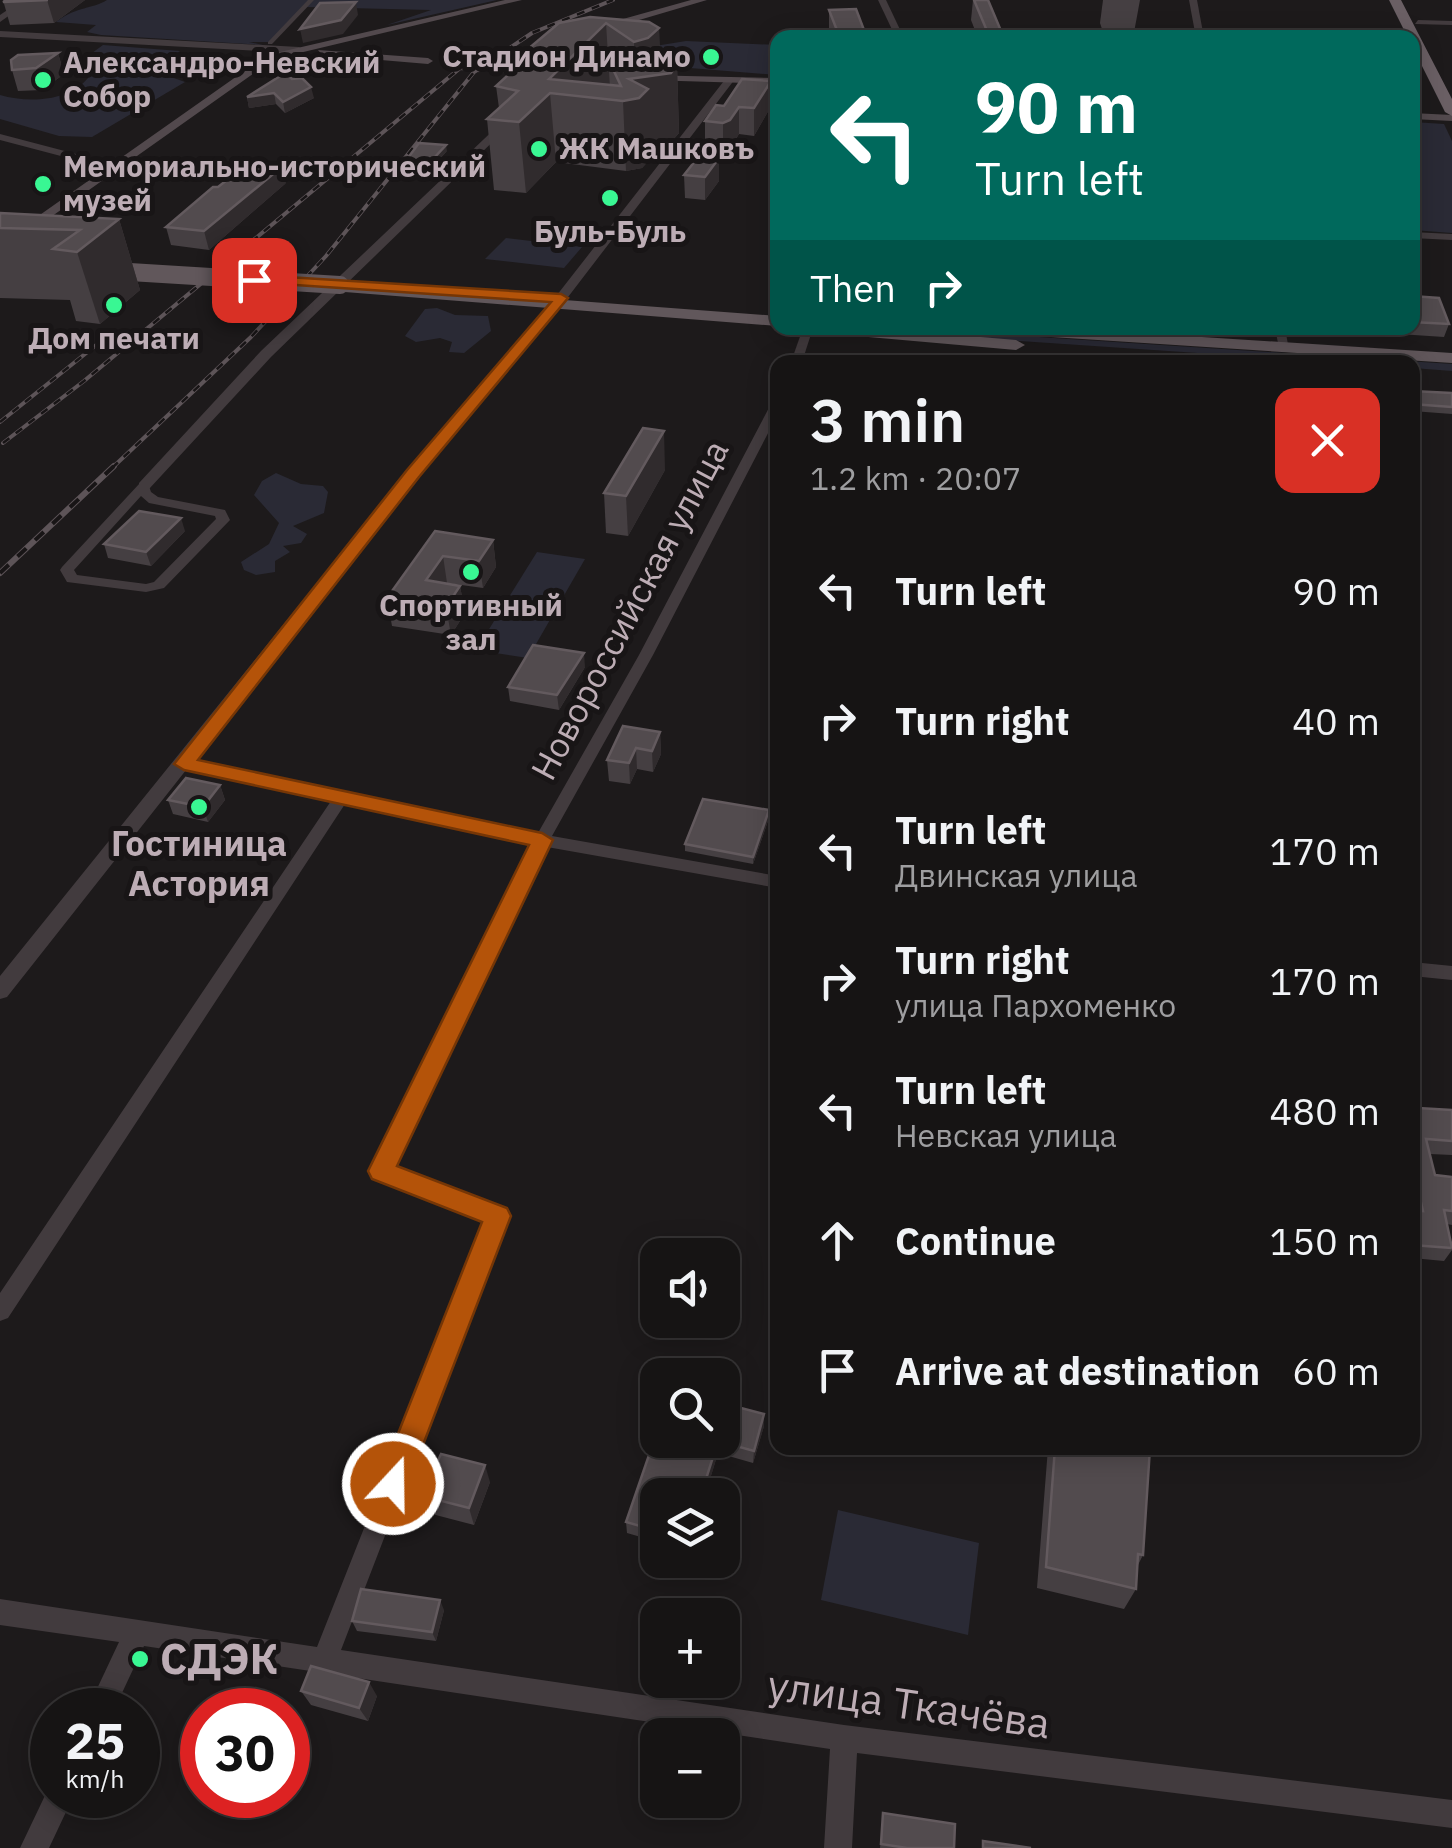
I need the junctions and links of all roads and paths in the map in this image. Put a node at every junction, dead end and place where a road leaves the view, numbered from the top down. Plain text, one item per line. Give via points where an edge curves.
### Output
1 (18, 0) edge
2 (27, 0) edge
3 (311, 0) edge
4 (517, 0) edge
5 (702, 0) edge
6 (882, 0) edge
7 (1193, 0) edge
8 (1395, 0) edge
9 (1406, 0) edge
10 (0, 15) edge
11 (1418, 22) junction
12 (1452, 23) edge
13 (896, 30) edge
14 (1199, 30) edge
15 (1410, 30) edge
16 (0, 38) edge
17 (590, 43) edge
18 (270, 44) dead end
19 (298, 50) junction
20 (1420, 50) edge
21 (428, 62) tunnel mouth
22 (483, 67) tunnel mouth
23 (554, 74) joint
24 (634, 76) edge
25 (730, 79) junction
26 (770, 82) edge
27 (1452, 85) edge
28 (540, 90) edge
29 (1452, 115) edge
30 (514, 116) edge
31 (1420, 116) edge
32 (0, 136) edge
33 (114, 168) junction
34 (1420, 235) edge
35 (1452, 237) edge
36 (0, 249) edge
37 (104, 257) edge
38 (134, 259) dead end
39 (0, 264) edge
40 (19, 265) edge
41 (85, 269) junction
42 (559, 300) junction
43 (770, 312) edge
44 (770, 320) edge
45 (922, 335) edge
46 (1157, 335) edge
47 (1281, 335) edge
48 (1284, 348) junction
49 (1172, 355) edge
50 (1402, 355) edge
51 (1420, 356) edge
52 (1452, 358) edge
53 (1420, 374) edge
54 (1452, 376) edge
55 (770, 417) edge
56 (144, 486) junction
57 (184, 764) junction
58 (340, 799) junction
59 (542, 840) junction
60 (770, 881) edge
61 (1420, 970) edge
62 (1452, 973) edge
63 (0, 991) edge
64 (0, 1311) edge
65 (0, 1612) edge
66 (138, 1632) junction
67 (325, 1659) junction
68 (111, 1688) edge
69 (844, 1738) junction
70 (1452, 1814) edge
71 (49, 1818) edge
72 (34, 1848) edge
73 (838, 1848) edge

1 - 10 street
2 - 10 street
3 - 18 street
4 - 19 main road
5 - 17 main road via 626,21
6 - 13 street
7 - 14 street
8 - 15 highway
9 - 11 highway
11 - 12 street
11 - 27 highway
16 - 19 street
19 - 21 main road
19 - 33 main road via 272,56
20 - 29 highway
22 - 23 main road
23 - 28 street
24 - 25 main road
25 - 26 main road
25 - 42 street
29 - 31 main road
30 - 56 street via 266,354
32 - 33 street
33 - 36 main road
34 - 35 street
37 - 41 street
38 - 41 street via 137,265 120,278
39 - 40 main road
41 - 42 main road, bridge
42 - 43 main road
42 - 44 main road
42 - 57 street
45 - 49 main road
46 - 48 main road
47 - 48 street
48 - 50 main road
51 - 52 main road
53 - 54 main road
55 - 59 street, Новороссийская улица
56 - 56 street via 67,570 72,579 159,585 223,520 220,512 154,500
57 - 58 street
57 - 63 street
58 - 59 street
58 - 64 street
59 - 60 street
59 - 67 street, Новороссийская улица via 382,1171 498,1216
61 - 62 street
65 - 66 street, улица Ткачёва
66 - 67 street, улица Ткачёва
66 - 68 street
67 - 69 street, улица Ткачёва
69 - 70 street, улица Ткачёва
69 - 73 street
71 - 72 street

